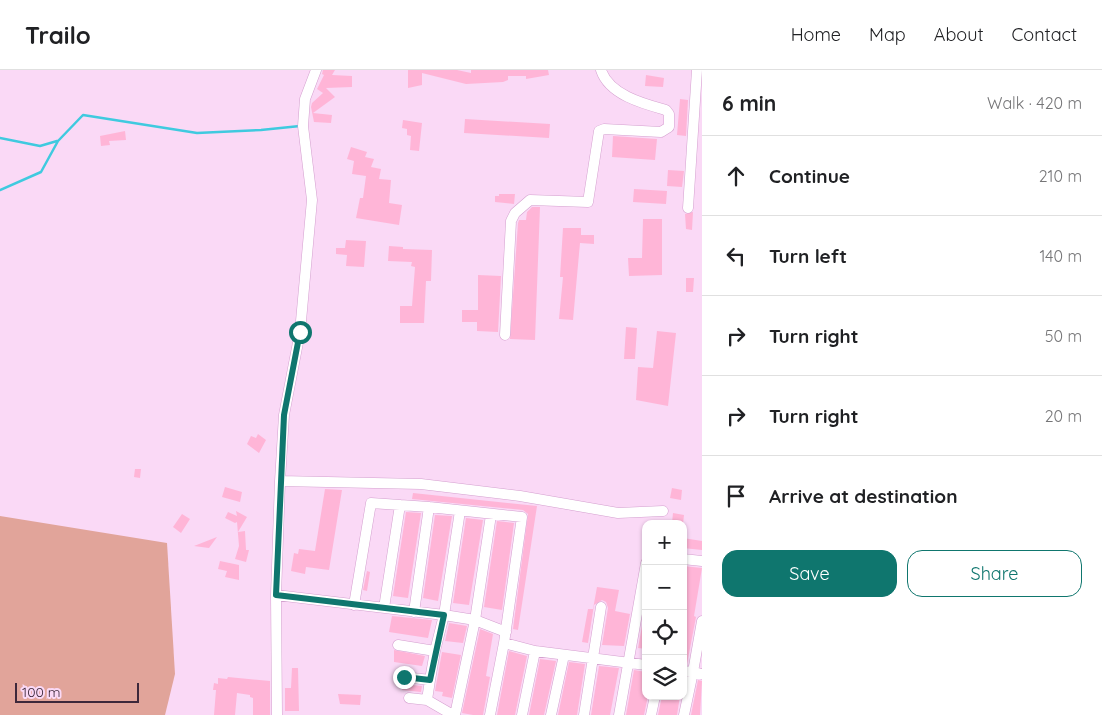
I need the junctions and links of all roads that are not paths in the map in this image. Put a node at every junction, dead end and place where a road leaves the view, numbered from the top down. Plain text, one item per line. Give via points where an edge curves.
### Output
1 (316, 70) edge
2 (601, 70) edge
3 (697, 70) edge
4 (688, 208) dead end
5 (505, 335) dead end
6 (280, 481) junction
7 (400, 505) junction
8 (429, 506) junction
9 (460, 511) junction
10 (664, 511) dead end
11 (491, 515) junction
12 (687, 559) edge
13 (702, 561) edge
14 (646, 565) edge
15 (276, 595) junction
16 (354, 605) junction
17 (384, 608) junction
18 (601, 608) dead end
19 (414, 612) junction
20 (444, 615) junction
21 (475, 620) junction
22 (702, 621) edge
23 (506, 632) junction
24 (504, 643) junction
25 (398, 645) dead end
26 (435, 651) junction
27 (535, 651) junction
28 (564, 655) junction
29 (595, 659) junction
30 (630, 662) junction
31 (642, 665) edge
32 (693, 672) edge
33 (404, 677) dead end
34 (430, 680) junction
35 (409, 698) dead end
36 (427, 700) junction
37 (654, 700) edge
38 (277, 715) edge
39 (454, 715) edge
40 (490, 715) edge
41 (522, 715) edge
42 (551, 715) edge
43 (584, 715) edge
44 (619, 715) edge
45 (651, 715) edge
46 (684, 715) edge

1 - 6 street via 304,98 303,126 312,200 300,332 284,415
2 - 5 street via 608,82 634,99 666,110 669,127 661,132 599,131 588,202 530,200 515,213 511,222
3 - 4 street
6 - 10 street via 421,484 520,496 618,513
6 - 15 street
7 - 8 street
7 - 16 street via 371,503
7 - 17 street
8 - 9 street
8 - 19 street
9 - 11 street
9 - 20 street
11 - 21 street
11 - 23 street via 522,517
12 - 13 street
14 - 30 street
15 - 16 street
15 - 38 street
16 - 17 street
17 - 19 street
18 - 29 street
19 - 20 street
20 - 21 street
20 - 26 street
21 - 23 street
21 - 39 street
22 - 32 street
23 - 24 street
24 - 27 street
24 - 40 street
25 - 26 street
26 - 34 street
27 - 28 street
27 - 41 street
28 - 29 street
28 - 42 street
29 - 30 street
29 - 43 street
30 - 31 street
30 - 44 street
32 - 46 street
33 - 34 street
34 - 36 street
35 - 36 street
36 - 39 street
37 - 45 street

